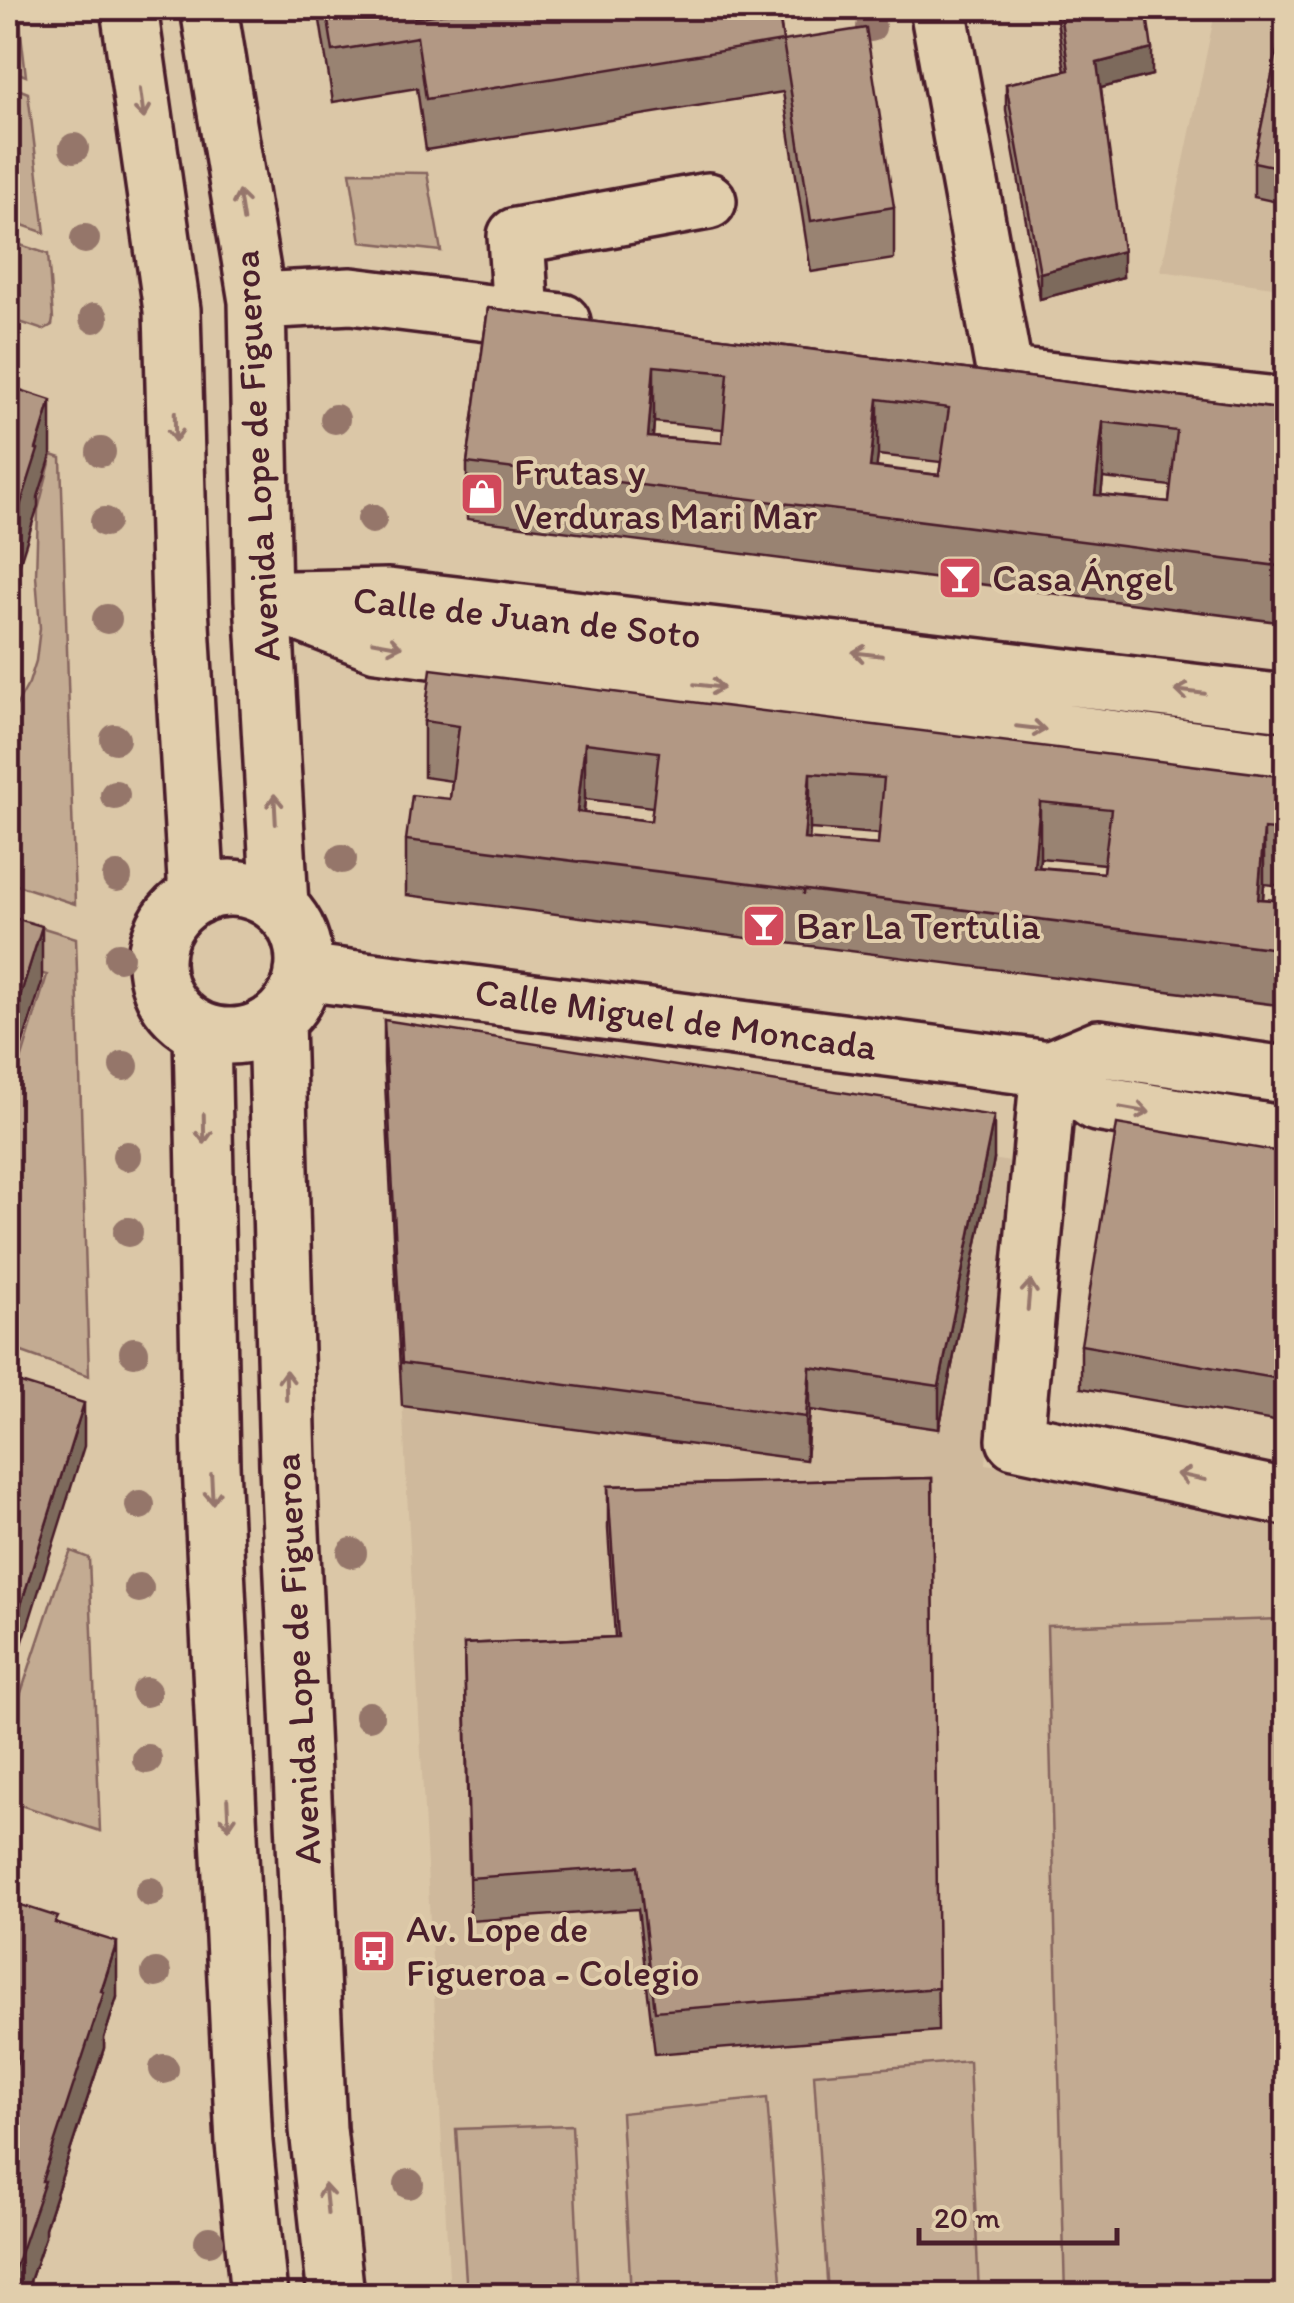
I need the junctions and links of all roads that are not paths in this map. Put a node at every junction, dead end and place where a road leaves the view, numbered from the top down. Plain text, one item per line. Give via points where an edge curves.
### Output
1 (129, 8) edge
2 (209, 8) edge
3 (938, 8) edge
4 (708, 201) dead end
5 (257, 300) junction
6 (521, 317) junction
7 (618, 328) edge
8 (947, 368) edge
9 (1005, 375) junction
10 (1286, 406) edge
11 (263, 599) junction
12 (1286, 703) edge
13 (1286, 762) edge
14 (197, 896) junction
15 (280, 906) junction
16 (304, 972) junction
17 (276, 1021) junction
18 (202, 1032) junction
19 (1049, 1069) junction
20 (1286, 1075) edge
21 (1286, 1135) edge
22 (1286, 1497) edge
23 (259, 2296) edge
24 (336, 2296) edge

1 -> 14 street, Avenida Lope de Figueroa via 172,310
5 -> 2 street, Avenida Lope de Figueroa
3 - 9 street
4 - 6 street via 516,236
5 - 6 street via 351,296
5 - 11 street, Avenida Lope de Figueroa
6 - 7 street
8 - 9 street
9 - 10 street
12 -> 11 street, Calle de Juan de Soto via 388,597
11 -> 13 street, Calle de Juan de Soto via 377,643
15 -> 11 street, Avenida Lope de Figueroa
14 - 15 street via 232,887
14 - 18 street via 167,923 156,973 164,998
15 - 16 street via 296,927
16 - 17 street via 293,1002
16 - 19 street, Calle Miguel de Moncada
17 - 18 street via 227,1037
24 -> 17 street, Avenida Lope de Figueroa via 318,2129
18 -> 23 street, Avenida Lope de Figueroa via 210,1466 244,2143
19 - 20 street via 1099,1048
19 -> 21 street, Calle Miguel de Moncada via 1096,1103
22 -> 19 street via 1016,1440

